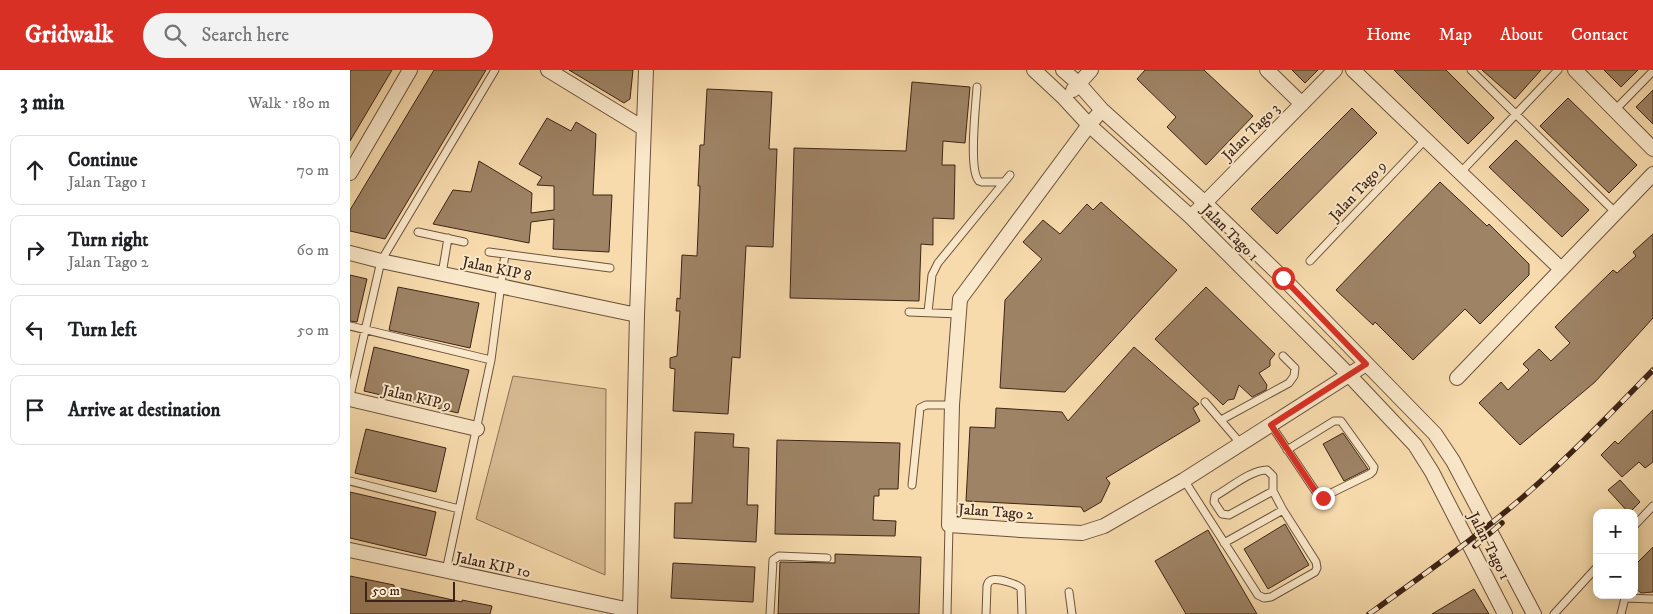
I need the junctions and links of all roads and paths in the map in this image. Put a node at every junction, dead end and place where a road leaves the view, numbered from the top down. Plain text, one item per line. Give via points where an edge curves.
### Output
1 (410, 70) edge
2 (495, 70) edge
3 (548, 70) edge
4 (646, 70) edge
5 (1034, 70) edge
6 (1063, 70) edge
7 (1091, 70) edge
8 (1267, 70) edge
9 (1335, 70) edge
10 (1352, 70) edge
11 (1471, 70) edge
12 (1558, 70) edge
13 (1575, 70) edge
14 (1653, 71) edge
15 (1079, 84) junction
16 (977, 87) dead end
17 (1064, 98) junction
18 (1302, 104) junction
19 (1102, 110) junction
20 (1615, 110) junction
21 (1516, 114) junction
22 (1089, 125) junction
23 (643, 128) junction
24 (1425, 140) junction
25 (1653, 149) edge
26 (350, 173) edge
27 (1460, 173) junction
28 (1653, 174) edge
29 (1010, 175) dead end
30 (1004, 182) junction
31 (1205, 203) junction
32 (1616, 213) junction
33 (1191, 217) junction
34 (418, 232) dead end
35 (448, 238) junction
36 (464, 242) dead end
37 (489, 252) dead end
38 (350, 253) edge
39 (505, 254) junction
40 (381, 261) junction
41 (1310, 262) dead end
42 (610, 268) dead end
43 (1561, 270) junction
44 (442, 274) junction
45 (501, 286) junction
46 (909, 312) dead end
47 (928, 312) junction
48 (959, 314) junction
49 (637, 315) junction
50 (350, 326) edge
51 (365, 329) junction
52 (1283, 356) dead end
53 (492, 360) junction
54 (1366, 364) junction
55 (1350, 376) junction
56 (1457, 378) dead end
57 (350, 398) edge
58 (1205, 402) dead end
59 (952, 405) junction
60 (1221, 420) junction
61 (1271, 425) junction
62 (477, 429) junction
63 (1241, 444) junction
64 (1287, 450) junction
65 (1184, 480) junction
66 (350, 481) edge
67 (912, 485) dead end
68 (1273, 491) junction
69 (1653, 506) edge
70 (459, 509) junction
71 (1283, 510) junction
72 (1638, 522) edge
73 (948, 525) junction
74 (1224, 543) junction
75 (350, 550) edge
76 (827, 558) dead end
77 (1593, 571) edge
78 (446, 572) junction
79 (1069, 592) dead end
80 (1653, 598) edge
81 (630, 612) edge
82 (770, 614) edge
83 (947, 614) edge
84 (986, 614) edge
85 (1022, 614) edge
86 (1072, 614) edge
87 (1505, 614) edge
88 (1534, 614) edge
89 (1554, 614) edge
90 (1621, 614) edge

1 - 26 street
2 - 40 lane
3 - 23 street
4 - 23 street
5 - 17 street, Jalan Tago 1
6 - 15 street, Jalan Tago 1
7 - 15 street
8 - 18 street
9 - 18 street, Jalan Tago 3
10 - 24 street
11 - 21 lane
12 - 21 lane
13 - 20 street
14 - 20 lane
15 - 17 street
15 - 19 street, Jalan Tago 1
16 - 30 lane via 973,151 975,176 982,182
17 - 22 street, Jalan Tago 1
18 - 31 street, Jalan Tago 3
19 - 22 street, Jalan Tago 2
19 - 31 street, Jalan Tago 1
20 - 25 street
21 - 27 lane
21 - 32 lane
22 - 33 street, Jalan Tago 1
22 - 48 street, Jalan Tago 2 via 960,299
23 - 49 street
24 - 27 street
24 - 41 lane, Jalan Tago 9
27 - 43 street
28 - 32 street
29 - 30 lane
30 - 47 lane via 938,263 932,275
31 - 33 street, Jalan Tago 3
31 - 54 street, Jalan Tago 1
32 - 43 street
33 - 55 street, Jalan Tago 1
34 - 35 lane
35 - 36 lane
35 - 44 lane
37 - 39 lane
38 - 40 street, Jalan KIP 8
39 - 42 lane
39 - 45 lane
40 - 44 street, Jalan KIP 8
40 - 51 lane
43 - 56 street
44 - 45 street, Jalan KIP 8
45 - 49 street, Jalan KIP 8
45 - 53 lane
46 - 47 lane
47 - 48 lane
48 - 59 street, Jalan Tago 2
49 - 81 street
50 - 51 lane
51 - 53 lane
51 - 57 lane
52 - 60 lane via 1295,368 1293,380
53 - 62 lane
54 - 55 street, Jalan Tago 2
54 - 88 street, Jalan Tago 1 via 1435,434
55 - 61 street, Jalan Tago 2
55 - 87 street, Jalan Tago 1 via 1415,445
57 - 62 street, Jalan KIP 9
58 - 60 lane
59 - 67 lane via 920,408
59 - 73 street, Jalan Tago 2
60 - 63 lane
61 - 63 street, Jalan Tago 2
61 - 64 lane
62 - 70 lane
63 - 65 street, Jalan Tago 2
64 - 64 lane via 1323,498 1370,474 1374,467 1341,421 1334,421
65 - 73 street, Jalan Tago 2 via 1104,526 1082,533
65 - 74 lane
66 - 70 lane
68 - 68 lane via 1273,476 1267,470 1259,471 1215,496 1214,502 1222,514 1229,516
68 - 71 lane
69 - 72 lane
70 - 78 lane
71 - 74 lane
71 - 74 lane via 1317,568 1271,597 1264,598 1258,594
73 - 83 lane
75 - 78 street, Jalan KIP 10
76 - 82 lane via 779,556 773,560
77 - 89 lane
78 - 81 street, Jalan KIP 10
79 - 86 lane
80 - 90 lane via 1625,598
84 - 85 lane via 988,582 996,579 1021,588

